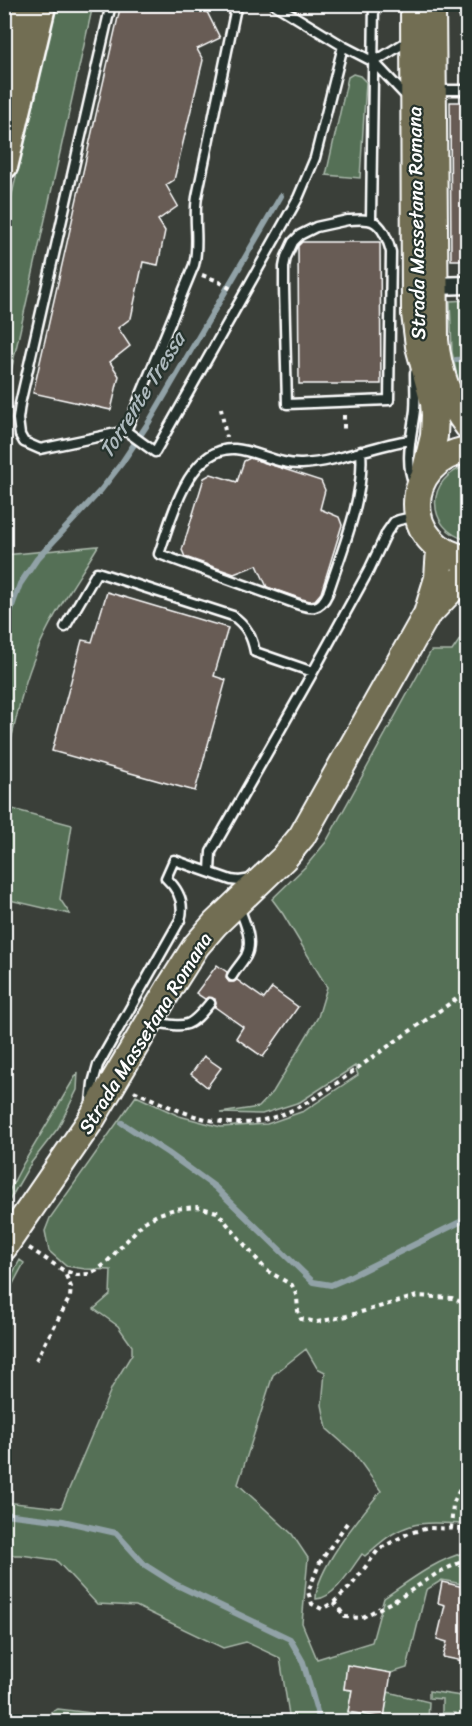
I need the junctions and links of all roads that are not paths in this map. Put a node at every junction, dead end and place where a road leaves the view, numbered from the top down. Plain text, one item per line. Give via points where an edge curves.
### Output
1 (18, 4) edge
2 (42, 4) edge
3 (111, 4) edge
4 (239, 4) edge
5 (274, 4) edge
6 (374, 4) edge
7 (414, 4) edge
8 (432, 4) edge
9 (461, 4) edge
10 (468, 25) edge
11 (414, 37) junction
12 (343, 46) junction
13 (374, 62) junction
14 (4, 64) edge
15 (468, 90) edge
16 (423, 97) junction
17 (4, 165) edge
18 (370, 220) junction
19 (468, 285) edge
20 (434, 286) junction
21 (419, 346) junction
22 (468, 426) edge
23 (126, 431) junction
24 (410, 440) junction
25 (468, 450) edge
26 (361, 452) junction
27 (422, 483) junction
28 (418, 520) junction
29 (440, 549) junction
30 (468, 559) edge
31 (468, 572) edge
32 (427, 614) junction
33 (65, 627) dead end
34 (313, 672) junction
35 (210, 872) junction
36 (269, 873) junction
37 (237, 903) junction
38 (232, 976) dead end
39 (210, 1004) dead end
40 (150, 1022) junction
41 (91, 1120) junction
42 (7, 1242) edge

1 - 14 highway
2 - 17 highway
3 - 23 lane via 18,420 24,442 40,449
4 - 23 lane via 197,197 194,265
5 - 12 lane
6 - 13 lane
7 - 11 main road, Strada Massetana Romana
8 - 16 main road, Strada Massetana Romana
9 - 10 lane
11 - 13 lane
11 - 16 main road, Strada Massetana Romana
12 - 13 lane
12 - 23 lane via 315,158 298,198 155,452
13 - 16 lane via 394,82
13 - 18 lane
15 - 16 lane
16 - 20 main road, Strada Massetana Romana
16 - 21 main road, Strada Massetana Romana via 415,314
18 - 18 lane via 316,227 300,235 289,249 284,267 287,404 389,400 391,252 385,234
19 - 20 street, Strada Massetana Romana
20 - 22 main road, Strada Massetana Romana via 438,364 450,398
21 - 24 lane
21 - 27 main road, Strada Massetana Romana via 435,415
24 - 26 lane
24 - 27 lane via 409,469 411,476
25 - 27 main road via 438,460
26 - 26 lane via 302,464 228,449 209,456 189,478 159,554 294,603 317,607 324,601 353,516
27 - 28 main road, Strada Massetana Romana via 416,506
28 - 29 main road via 424,533
28 - 34 lane via 403,519 390,527
29 - 30 main road
29 - 32 main road, Strada Massetana Romana via 438,578
31 - 32 main road, Strada Massetana Romana
32 - 36 main road, Strada Massetana Romana via 302,836
33 - 34 lane via 97,572 233,616 248,631 255,652
34 - 35 lane via 211,852
35 - 36 lane via 238,881
35 - 41 lane via 174,860 166,878 181,899 182,914 98,1065
36 - 37 main road, Strada Massetana Romana
37 - 38 lane via 249,946
37 - 40 main road, Strada Massetana Romana via 204,936
39 - 40 lane via 188,1025
40 - 41 main road, Strada Massetana Romana
41 - 42 main road, Strada Massetana Romana

